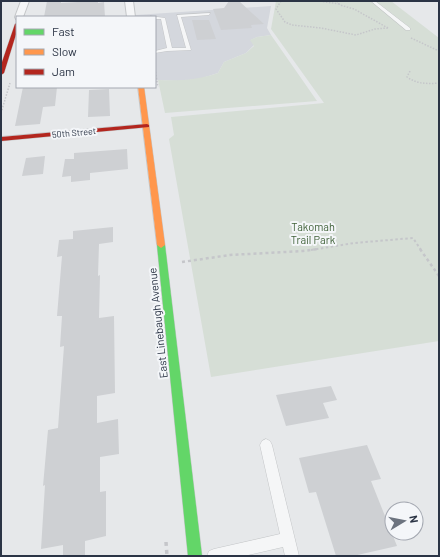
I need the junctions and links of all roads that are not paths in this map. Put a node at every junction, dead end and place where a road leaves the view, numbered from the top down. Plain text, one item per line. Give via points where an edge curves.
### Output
1 (25, 1) edge
2 (129, 1) edge
3 (373, 1) edge
4 (209, 14) dead end
5 (19, 16) edge
6 (131, 16) edge
7 (173, 16) dead end
8 (179, 16) junction
9 (156, 17) edge
10 (161, 17) junction
11 (167, 17) dead end
12 (16, 27) edge
13 (408, 29) dead end
14 (169, 50) junction
15 (156, 52) edge
16 (1, 73) edge
17 (141, 88) edge
18 (147, 126) junction
19 (1, 139) edge
20 (266, 445) dead end
21 (288, 539) junction
22 (195, 556) edge
23 (214, 556) edge
24 (292, 556) edge

1 - 5 street
2 - 6 street
3 - 13 lane
4 - 8 lane
7 - 8 lane
8 - 14 lane via 189,49
9 - 10 lane
10 - 11 lane
10 - 14 lane
12 - 16 street
14 - 15 lane
17 - 18 street, East Linebaugh Avenue
18 - 19 street, 50th Street
18 - 22 street, East Linebaugh Avenue
20 - 21 lane
21 - 23 lane
21 - 24 lane

